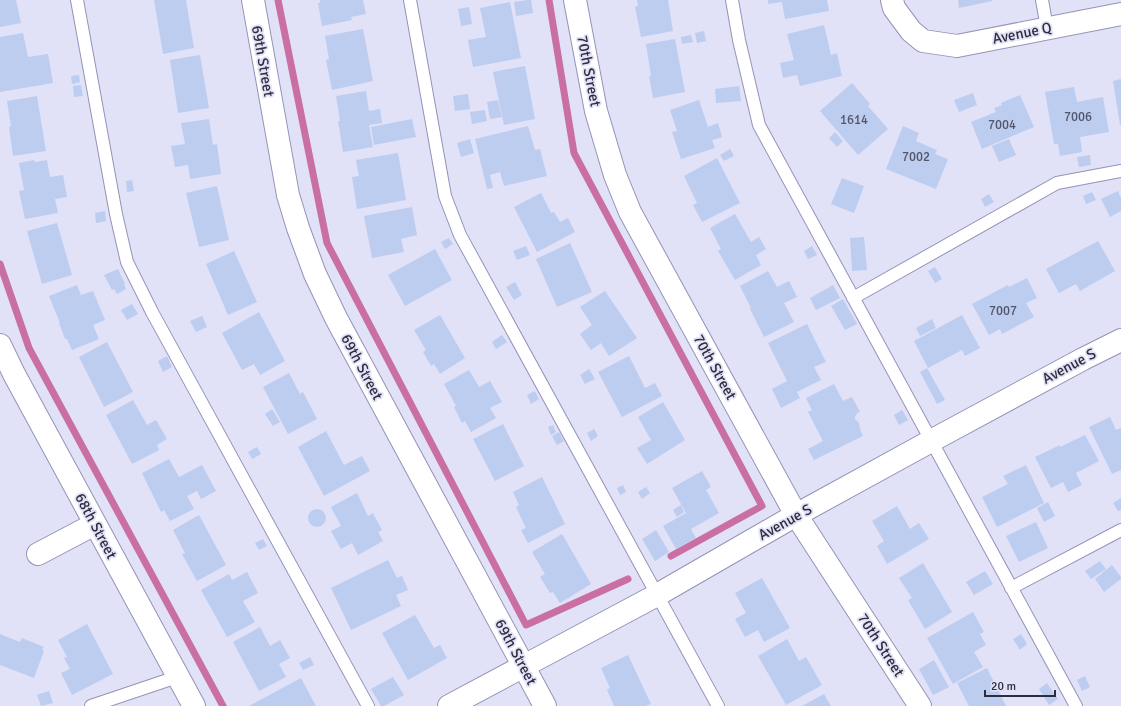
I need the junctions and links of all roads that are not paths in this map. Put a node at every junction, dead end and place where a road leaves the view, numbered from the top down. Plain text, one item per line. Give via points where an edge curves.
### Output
1 (77, 0) edge
2 (253, 0) edge
3 (410, 0) edge
4 (575, 0) edge
5 (732, 0) edge
6 (892, 0) edge
7 (1042, 0) edge
8 (1121, 14) edge
9 (1047, 28) junction
10 (1121, 171) edge
11 (853, 298) junction
12 (1121, 340) edge
13 (0, 345) edge
14 (931, 441) junction
15 (796, 515) junction
16 (95, 524) junction
17 (1121, 530) edge
18 (38, 554) dead end
19 (1011, 588) junction
20 (657, 595) junction
21 (524, 666) junction
22 (178, 677) junction
23 (91, 706) edge
24 (194, 706) edge
25 (368, 706) edge
26 (449, 706) edge
27 (545, 706) edge
28 (718, 706) edge
29 (920, 706) edge
30 (1076, 706) edge

1 - 25 lane via 127,262 155,319
2 - 21 street, 69th Street via 288,195 316,274 336,318
3 - 20 lane via 445,196 460,234
4 - 15 street, 70th Street via 596,111 615,175 630,212
5 - 11 lane via 759,125
6 - 9 street, Avenue Q via 894,8 911,31 923,41 957,46
7 - 9 lane
8 - 9 street, Avenue Q
10 - 11 lane via 1057,183
11 - 14 lane
12 - 14 street, Avenue S
13 - 16 street, 68th Street
14 - 15 street, Avenue S
14 - 19 lane
15 - 20 street, Avenue S
15 - 29 street, 70th Street
16 - 18 street
16 - 22 street, 68th Street
17 - 19 lane
19 - 30 lane
20 - 21 street, Avenue S
20 - 28 lane
21 - 26 street, Avenue S
21 - 27 street, 69th Street
22 - 23 lane
22 - 24 street, 68th Street

